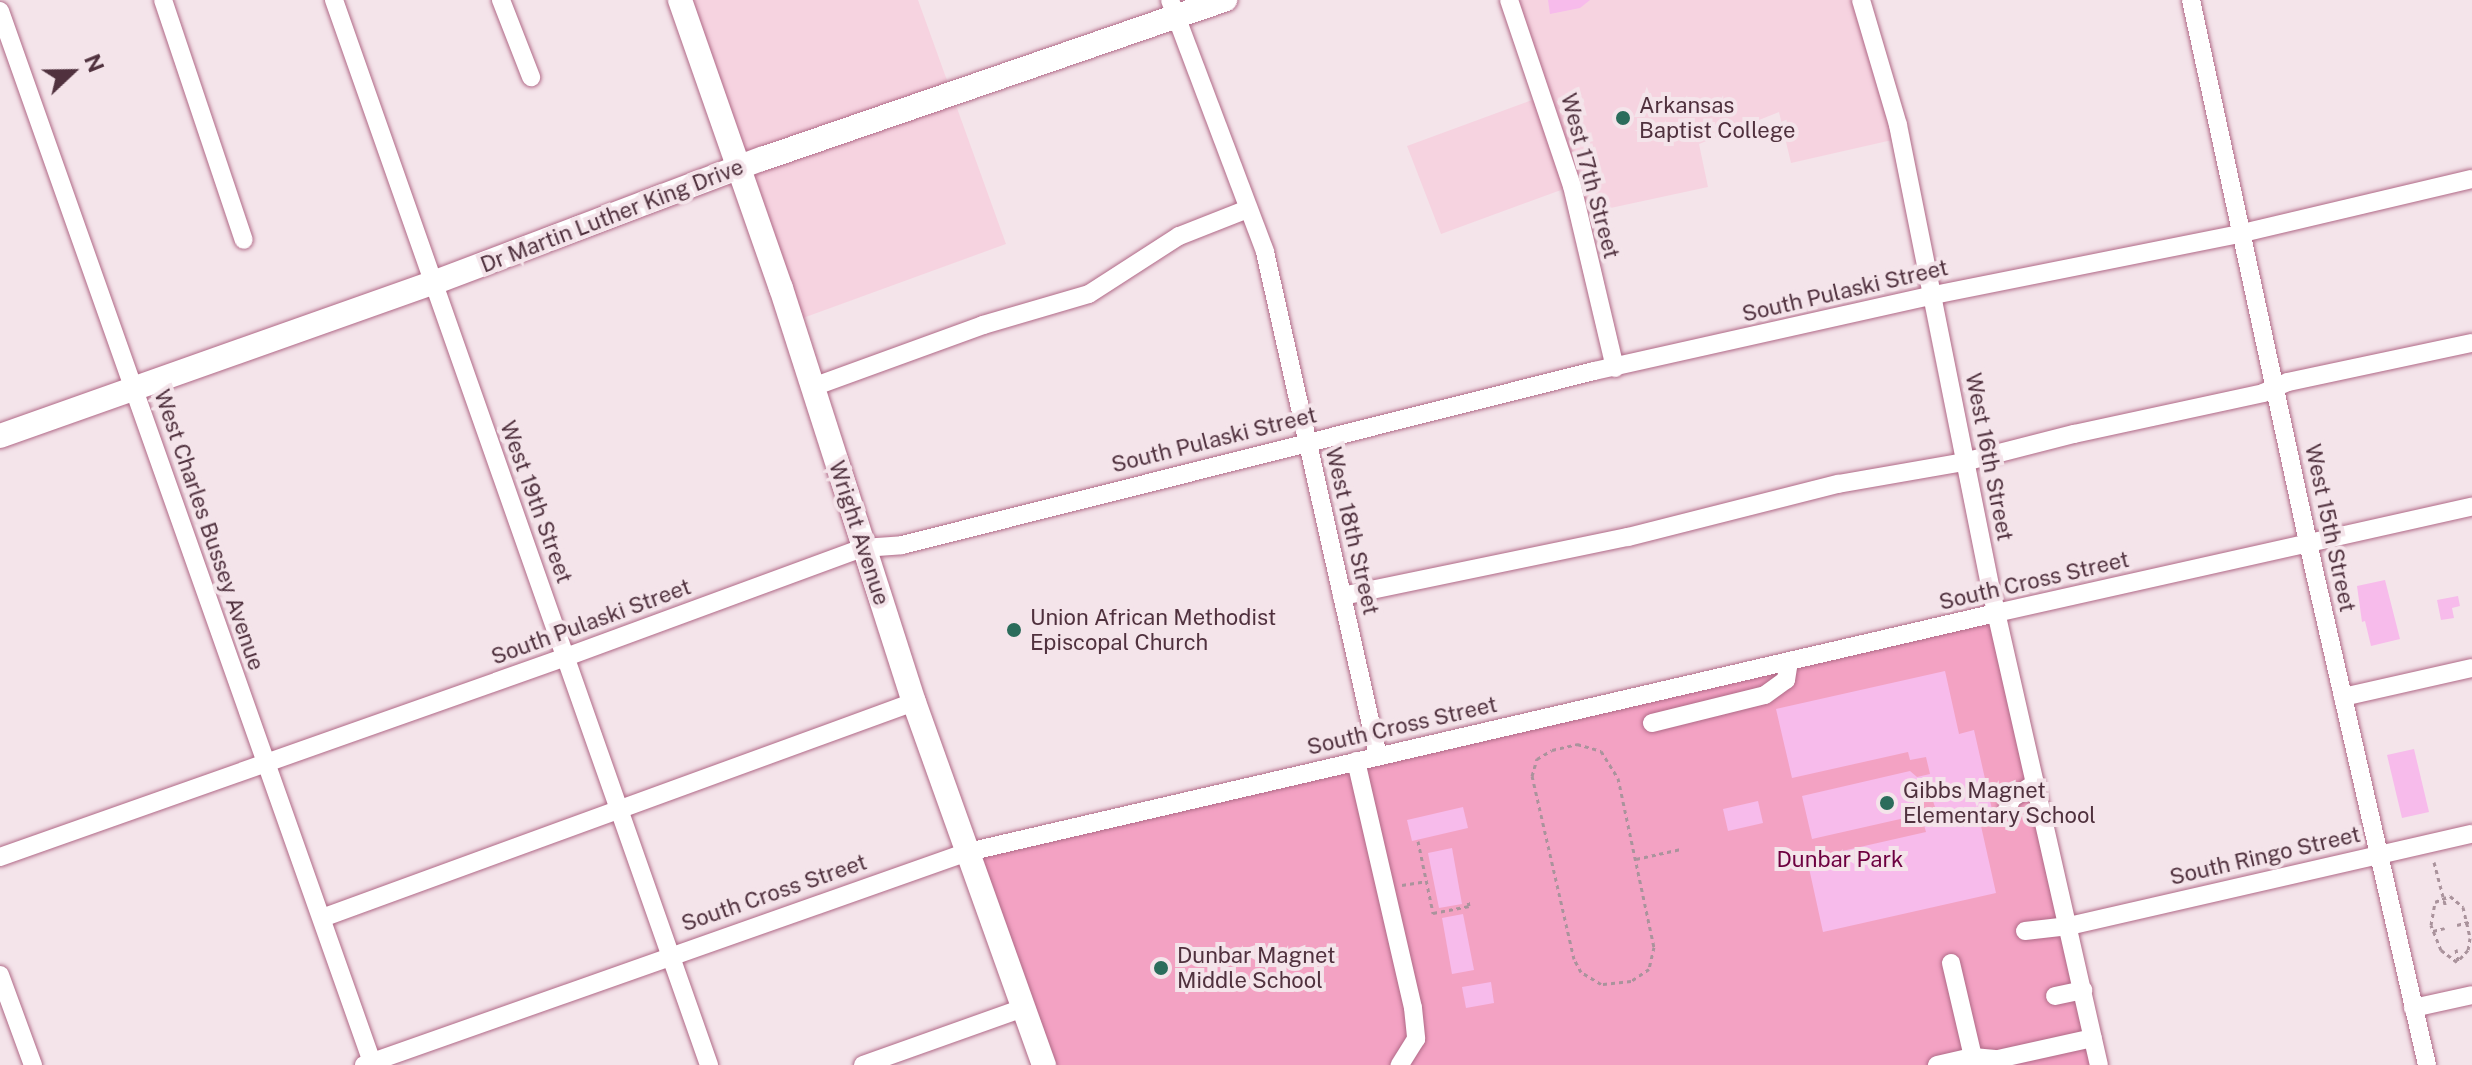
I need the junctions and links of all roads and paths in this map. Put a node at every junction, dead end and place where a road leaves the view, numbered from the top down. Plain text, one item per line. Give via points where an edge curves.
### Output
1 (163, 0) edge
2 (334, 0) edge
3 (501, 0) edge
4 (680, 0) edge
5 (1225, 0) edge
6 (1509, 0) edge
7 (1861, 0) edge
8 (2191, 0) edge
9 (1173, 9) edge
10 (0, 11) edge
11 (531, 77) dead end
12 (738, 168) junction
13 (2472, 179) edge
14 (1248, 209) junction
15 (2243, 233) junction
16 (244, 240) dead end
17 (433, 283) junction
18 (1934, 295) junction
19 (2472, 343) edge
20 (1615, 368) junction
21 (813, 387) junction
22 (2275, 388) junction
23 (133, 389) junction
24 (0, 436) edge
25 (1307, 440) junction
26 (1964, 462) junction
27 (2472, 507) edge
28 (2308, 544) junction
29 (863, 548) junction
30 (1342, 596) junction
31 (1996, 613) junction
32 (566, 657) junction
33 (1789, 662) junction
34 (2472, 668) edge
35 (1645, 694) junction
36 (2343, 697) junction
37 (914, 702) junction
38 (1378, 756) junction
39 (1356, 761) junction
40 (266, 762) junction
41 (2036, 783) junction
42 (2008, 807) dead end
43 (620, 811) junction
44 (2472, 834) edge
45 (1418, 841) dead end
46 (1681, 849) dead end
47 (968, 852) junction
48 (2378, 855) junction
49 (0, 857) edge
50 (1636, 859) junction
51 (2434, 862) dead end
52 (1427, 880) junction
53 (1387, 889) junction
54 (2443, 897) junction
55 (1468, 901) dead end
56 (2446, 908) dead end
57 (322, 918) junction
58 (2470, 922) edge
59 (2457, 925) dead end
60 (2069, 926) junction
61 (2445, 928) dead end
62 (2025, 931) dead end
63 (2433, 931) junction
64 (2456, 949) dead end
65 (670, 955) junction
66 (2458, 961) junction
67 (1951, 963) dead end
68 (0, 975) edge
69 (2083, 990) junction
70 (2472, 995) edge
71 (2055, 996) dead end
72 (1023, 1008) junction
73 (2413, 1008) junction
74 (2093, 1038) junction
75 (1973, 1057) junction
76 (370, 1064) edge
77 (33, 1065) edge
78 (709, 1065) edge
79 (863, 1065) edge
80 (1044, 1065) edge
81 (1400, 1065) edge
82 (1937, 1065) edge
83 (2099, 1065) edge
84 (2427, 1065) edge

1 - 16 street
2 - 17 street, West 19th Street
3 - 11 street
4 - 12 main road, Wright Avenue
5 - 9 main road, Dr Martin Luther King Drive
6 - 20 street, West 17th Street via 1572,186
7 - 18 street, West 16th Street via 1898,125
8 - 15 street, West 15th Street
9 - 12 main road, Dr Martin Luther King Drive
9 - 14 street, West 18th Street
10 - 23 street, West Charles Bussey Avenue
12 - 17 main road, Dr Martin Luther King Drive
12 - 21 main road, Wright Avenue
13 - 15 street, South Pulaski Street
14 - 21 street via 1179,236 1089,294 995,321
14 - 25 street, West 18th Street via 1265,252
15 - 18 street, South Pulaski Street
15 - 22 street, West 15th Street
17 - 23 main road, Dr Martin Luther King Drive
17 - 32 street, West 19th Street
18 - 20 street, South Pulaski Street
18 - 26 street, West 16th Street
19 - 22 street
20 - 25 street, South Pulaski Street
21 - 29 main road, Wright Avenue
22 - 26 street
22 - 28 street, West 15th Street
23 - 24 main road, Dr Martin Luther King Drive
23 - 40 street, West Charles Bussey Avenue
25 - 29 street, South Pulaski Street via 902,545
25 - 30 street, West 18th Street
26 - 30 street via 1838,484 1628,537
26 - 31 street, West 16th Street
27 - 28 street, South Cross Street
28 - 31 street, South Cross Street
28 - 36 street, West 15th Street
29 - 32 street, South Pulaski Street
29 - 37 main road, Wright Avenue
30 - 38 street, West 18th Street
31 - 33 street, South Cross Street
31 - 41 street, West 16th Street
32 - 40 street, South Pulaski Street
32 - 43 street, West 19th Street
33 - 35 street, South Cross Street
33 - 35 street via 1786,680 1765,695 1654,730
34 - 36 street
35 - 38 street, South Cross Street
36 - 48 street, West 15th Street
37 - 43 street
37 - 47 main road, Wright Avenue
38 - 39 street, South Cross Street
39 - 47 street, South Cross Street
39 - 53 street
40 - 49 street, South Pulaski Street
40 - 57 street, West Charles Bussey Avenue
41 - 42 street via 2012,798
41 - 60 street, West 16th Street
43 - 57 street
43 - 65 street, West 19th Street
44 - 48 street, South Ringo Street
45 - 52 path
46 - 50 path
47 - 65 street, South Cross Street
47 - 72 main road, Wright Avenue
48 - 60 street, South Ringo Street
48 - 73 street, West 15th Street
50 - 50 path via 1654,947 1649,969 1631,981 1601,984 1581,972 1574,959 1532,776 1537,759 1577,744 1601,751 1618,778
51 - 54 path
52 - 53 path
52 - 55 path via 1433,913 1469,906
53 - 81 street via 1415,1023 1416,1039
54 - 56 path
54 - 58 path via 2457,899
54 - 63 path via 2431,911
57 - 76 street, West Charles Bussey Avenue
58 - 59 path
58 - 66 path via 2469,945
60 - 62 street, South Ringo Street
60 - 69 street, West 16th Street
61 - 63 path
63 - 66 path via 2441,950
64 - 66 path
65 - 76 street, South Cross Street
65 - 78 street, West 19th Street
67 - 75 street
68 - 77 street
69 - 71 street
69 - 74 street, West 16th Street
70 - 73 street
72 - 79 street
72 - 80 main road, Wright Avenue
73 - 84 street, West 15th Street
74 - 75 street via 1998,1059
74 - 83 street, West 16th Street
75 - 82 street

